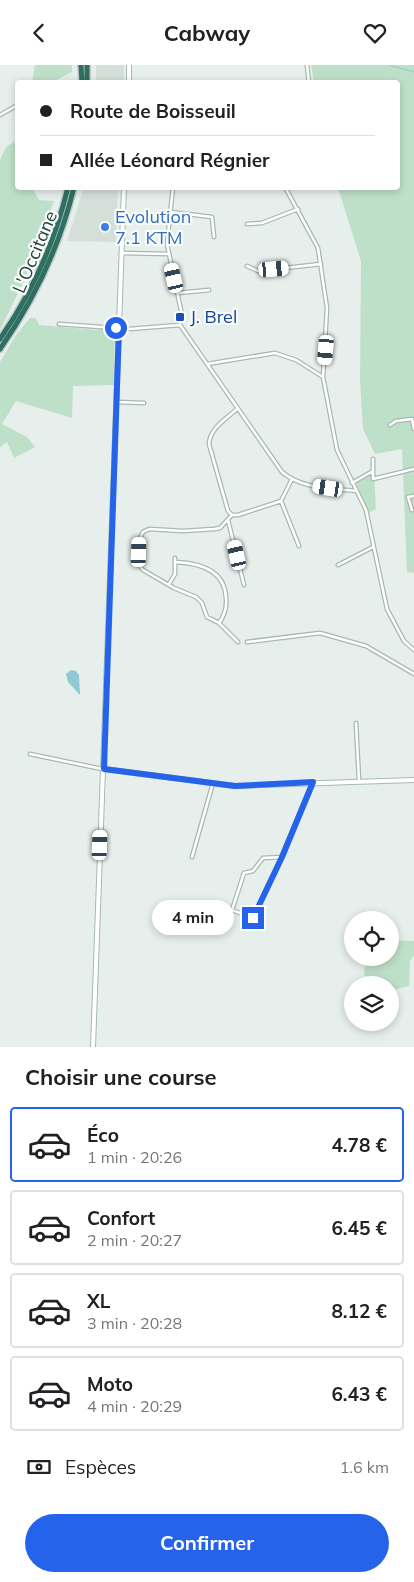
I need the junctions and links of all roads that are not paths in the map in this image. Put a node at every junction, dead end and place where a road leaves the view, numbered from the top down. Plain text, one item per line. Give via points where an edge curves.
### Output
1 (82, 65) edge
2 (87, 65) edge
3 (129, 65) edge
4 (307, 65) edge
5 (82, 80) edge
6 (87, 80) edge
7 (130, 80) edge
8 (309, 80) edge
9 (15, 107) edge
10 (0, 115) edge
11 (67, 190) edge
12 (73, 190) edge
13 (124, 190) edge
14 (173, 190) edge
15 (287, 190) edge
16 (298, 208) junction
17 (170, 213) junction
18 (247, 224) dead end
19 (214, 237) dead end
20 (121, 253) junction
21 (169, 254) junction
22 (321, 265) junction
23 (247, 266) dead end
24 (209, 290) dead end
25 (178, 293) junction
26 (59, 324) dead end
27 (180, 325) junction
28 (119, 328) junction
29 (0, 339) edge
30 (0, 349) edge
31 (207, 364) junction
32 (323, 377) junction
33 (117, 402) junction
34 (144, 403) dead end
35 (237, 409) junction
36 (390, 425) dead end
37 (414, 429) edge
38 (373, 459) dead end
39 (414, 469) edge
40 (373, 471) junction
41 (292, 479) junction
42 (352, 483) junction
43 (356, 491) junction
44 (414, 496) edge
45 (281, 501) junction
46 (412, 510) dead end
47 (232, 515) junction
48 (228, 519) junction
49 (299, 546) dead end
50 (373, 547) junction
51 (176, 558) dead end
52 (175, 562) junction
53 (338, 565) dead end
54 (169, 584) junction
55 (244, 585) dead end
56 (219, 623) junction
57 (238, 642) dead end
58 (247, 642) dead end
59 (414, 650) edge
60 (414, 674) edge
61 (356, 723) dead end
62 (30, 754) dead end
63 (104, 769) junction
64 (359, 780) junction
65 (414, 780) edge
66 (313, 782) junction
67 (213, 783) junction
68 (192, 857) dead end
69 (282, 857) junction
70 (93, 1047) edge

1 - 5 highway
2 - 6 highway
3 - 7 main road
4 - 8 street
9 - 10 street
11 - 29 highway, L'Occitane via 42,265
12 - 30 highway, L'Occitane via 45,272
13 - 20 main road
14 - 17 street
15 - 16 street
16 - 18 street via 262,223
16 - 22 street via 318,248
17 - 19 street via 212,217
17 - 21 street
20 - 21 street
20 - 28 main road
21 - 25 street
22 - 23 street via 258,271
22 - 32 street via 327,308
24 - 25 street
25 - 27 street via 182,315
26 - 28 street
27 - 28 street
27 - 31 street
28 - 33 main road
31 - 32 street via 275,353 296,360
31 - 35 street
32 - 42 street via 337,450
33 - 34 street
33 - 63 main road
35 - 41 street via 275,465
35 - 47 street via 214,430 209,444 228,511
36 - 37 street via 412,419
38 - 40 street
39 - 40 street via 373,479
40 - 42 street
41 - 43 street via 308,485
41 - 45 street
42 - 43 street
43 - 50 street via 366,510
44 - 46 street via 408,497
45 - 47 street
45 - 49 street
47 - 48 street
48 - 54 street via 220,528 214,529 148,529 143,532 139,540 140,567
48 - 55 street
50 - 53 street
50 - 59 street via 387,609 404,641
51 - 52 street
52 - 54 street via 175,575
52 - 56 street via 207,568 221,579 226,589 227,605
54 - 56 street via 196,597 207,617
56 - 57 street
58 - 60 street via 320,633 366,646
61 - 64 street
62 - 63 street
63 - 67 main road
63 - 70 main road
64 - 65 main road
64 - 66 main road
66 - 67 main road via 235,786
66 - 69 street
67 - 68 street
69 - 69 street via 253,918 232,910 244,873 253,871 263,858

